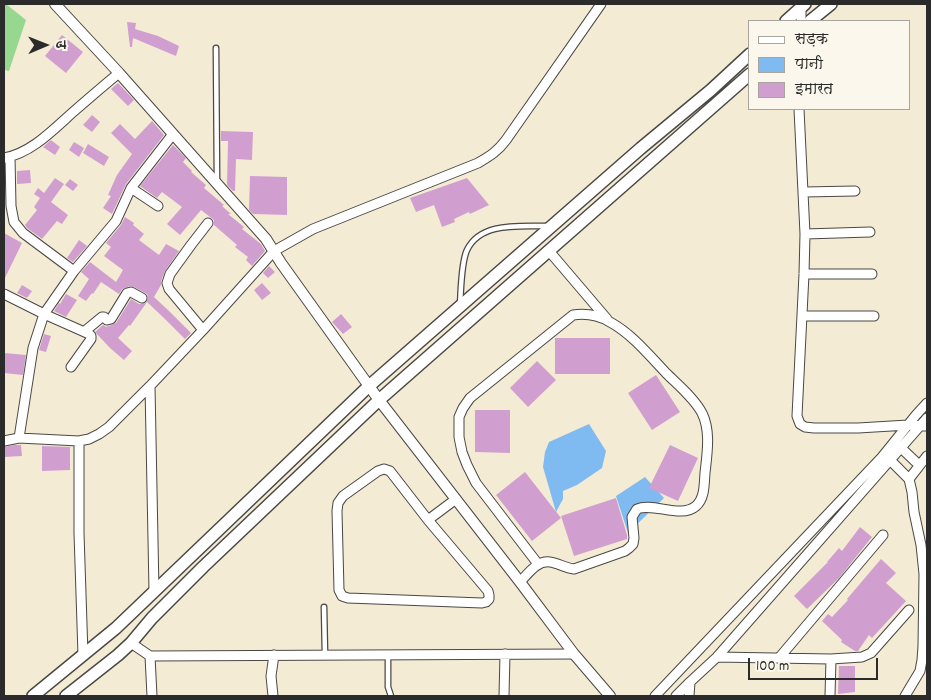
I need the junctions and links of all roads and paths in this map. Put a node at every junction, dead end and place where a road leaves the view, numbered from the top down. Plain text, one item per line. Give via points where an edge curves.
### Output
1 (55, 4) edge
2 (601, 4) edge
3 (831, 4) edge
4 (802, 5) edge
5 (787, 20) edge
6 (801, 20) edge
7 (811, 20) edge
8 (216, 48) dead end
9 (748, 56) edge
10 (119, 73) junction
11 (748, 76) edge
12 (799, 110) edge
13 (174, 134) junction
14 (7, 157) edge
15 (217, 184) junction
16 (131, 188) junction
17 (855, 191) dead end
18 (804, 192) junction
19 (158, 206) dead end
20 (4, 222) edge
21 (14, 222) junction
22 (208, 223) dead end
23 (552, 226) junction
24 (870, 232) dead end
25 (805, 234) junction
26 (274, 251) junction
27 (549, 251) junction
28 (74, 271) junction
29 (804, 274) junction
30 (872, 274) dead end
31 (4, 294) edge
32 (142, 298) dead end
33 (460, 307) junction
34 (44, 314) junction
35 (802, 316) junction
36 (874, 316) dead end
37 (608, 321) junction
38 (203, 330) junction
39 (85, 331) junction
40 (71, 366) dead end
41 (150, 386) junction
42 (369, 386) junction
43 (379, 400) junction
44 (927, 403) edge
45 (927, 418) edge
46 (908, 425) junction
47 (924, 426) edge
48 (19, 438) junction
49 (79, 440) junction
50 (4, 441) edge
51 (898, 445) junction
52 (927, 456) edge
53 (887, 457) junction
54 (919, 465) junction
55 (909, 479) junction
56 (456, 499) junction
57 (428, 520) junction
58 (883, 535) dead end
59 (538, 564) junction
60 (520, 582) junction
61 (154, 592) junction
62 (324, 607) dead end
63 (910, 610) dead end
64 (130, 643) junction
65 (505, 654) junction
66 (574, 654) junction
67 (83, 655) junction
68 (274, 655) junction
69 (325, 655) junction
70 (388, 655) junction
71 (150, 656) junction
72 (717, 657) junction
73 (778, 658) junction
74 (831, 659) junction
75 (690, 682) junction
76 (34, 696) edge
77 (66, 696) edge
78 (152, 696) edge
79 (273, 696) edge
80 (390, 696) edge
81 (504, 696) edge
82 (610, 696) edge
83 (655, 696) edge
84 (676, 696) edge
85 (689, 696) edge
86 (830, 696) edge
87 (905, 696) edge

1 - 10 street
2 - 26 street via 494,153 478,163 313,229
3 - 7 main road
4 - 5 main road
4 - 6 street
8 - 15 lane
9 - 23 main road
10 - 13 street
10 - 14 street via 28,149
11 - 27 main road
12 - 18 street
13 - 15 street
13 - 16 street
14 - 21 street
15 - 26 street
16 - 19 street
16 - 28 street via 116,221
17 - 18 street
18 - 25 street
20 - 21 street
21 - 28 street via 23,233
22 - 38 street via 170,274 167,283
23 - 33 main road
23 - 33 lane via 502,227 481,234 467,251
24 - 25 street
25 - 29 street
26 - 38 street
26 - 42 street
27 - 37 street
27 - 43 main road
28 - 34 street
29 - 30 street
29 - 35 street
31 - 34 street
32 - 39 street via 127,293 111,318 102,317
33 - 42 main road
34 - 39 street
34 - 48 street via 33,348
35 - 36 street
35 - 46 street via 797,416 800,424 814,428
37 - 59 street via 596,316 573,315 470,398 459,417 459,438 466,465
37 - 59 street via 625,331 690,397 702,414 708,447 703,495 689,510 637,509 632,517 633,544 625,551 574,569 550,562
38 - 41 street
39 - 40 street via 91,339
41 - 49 street via 109,428 89,439
41 - 61 street
42 - 43 street
42 - 61 main road
43 - 56 street
43 - 64 main road via 203,567
44 - 46 street
45 - 47 street
46 - 47 street
46 - 51 street
47 - 51 street
48 - 49 street
48 - 50 street
49 - 67 street via 78,534
51 - 53 street
51 - 54 street
52 - 54 street
53 - 55 street
53 - 72 street
53 - 83 street
54 - 55 street
55 - 87 street via 924,574 923,646 920,671
56 - 57 street
56 - 60 street
57 - 57 street via 488,591 490,595 486,602 342,596 339,590 337,511 342,496 384,469 390,471
58 - 73 street
59 - 60 street
60 - 66 street
61 - 67 main road
62 - 69 lane
63 - 74 street via 871,653 862,657
64 - 71 street
64 - 77 main road
65 - 66 street
65 - 70 street
65 - 81 street
66 - 82 street
67 - 76 main road
68 - 69 street
68 - 71 street
68 - 79 street
69 - 70 street
70 - 80 lane
71 - 78 street
72 - 73 street
72 - 75 street
73 - 74 street
74 - 86 street
75 - 84 street
75 - 85 street

